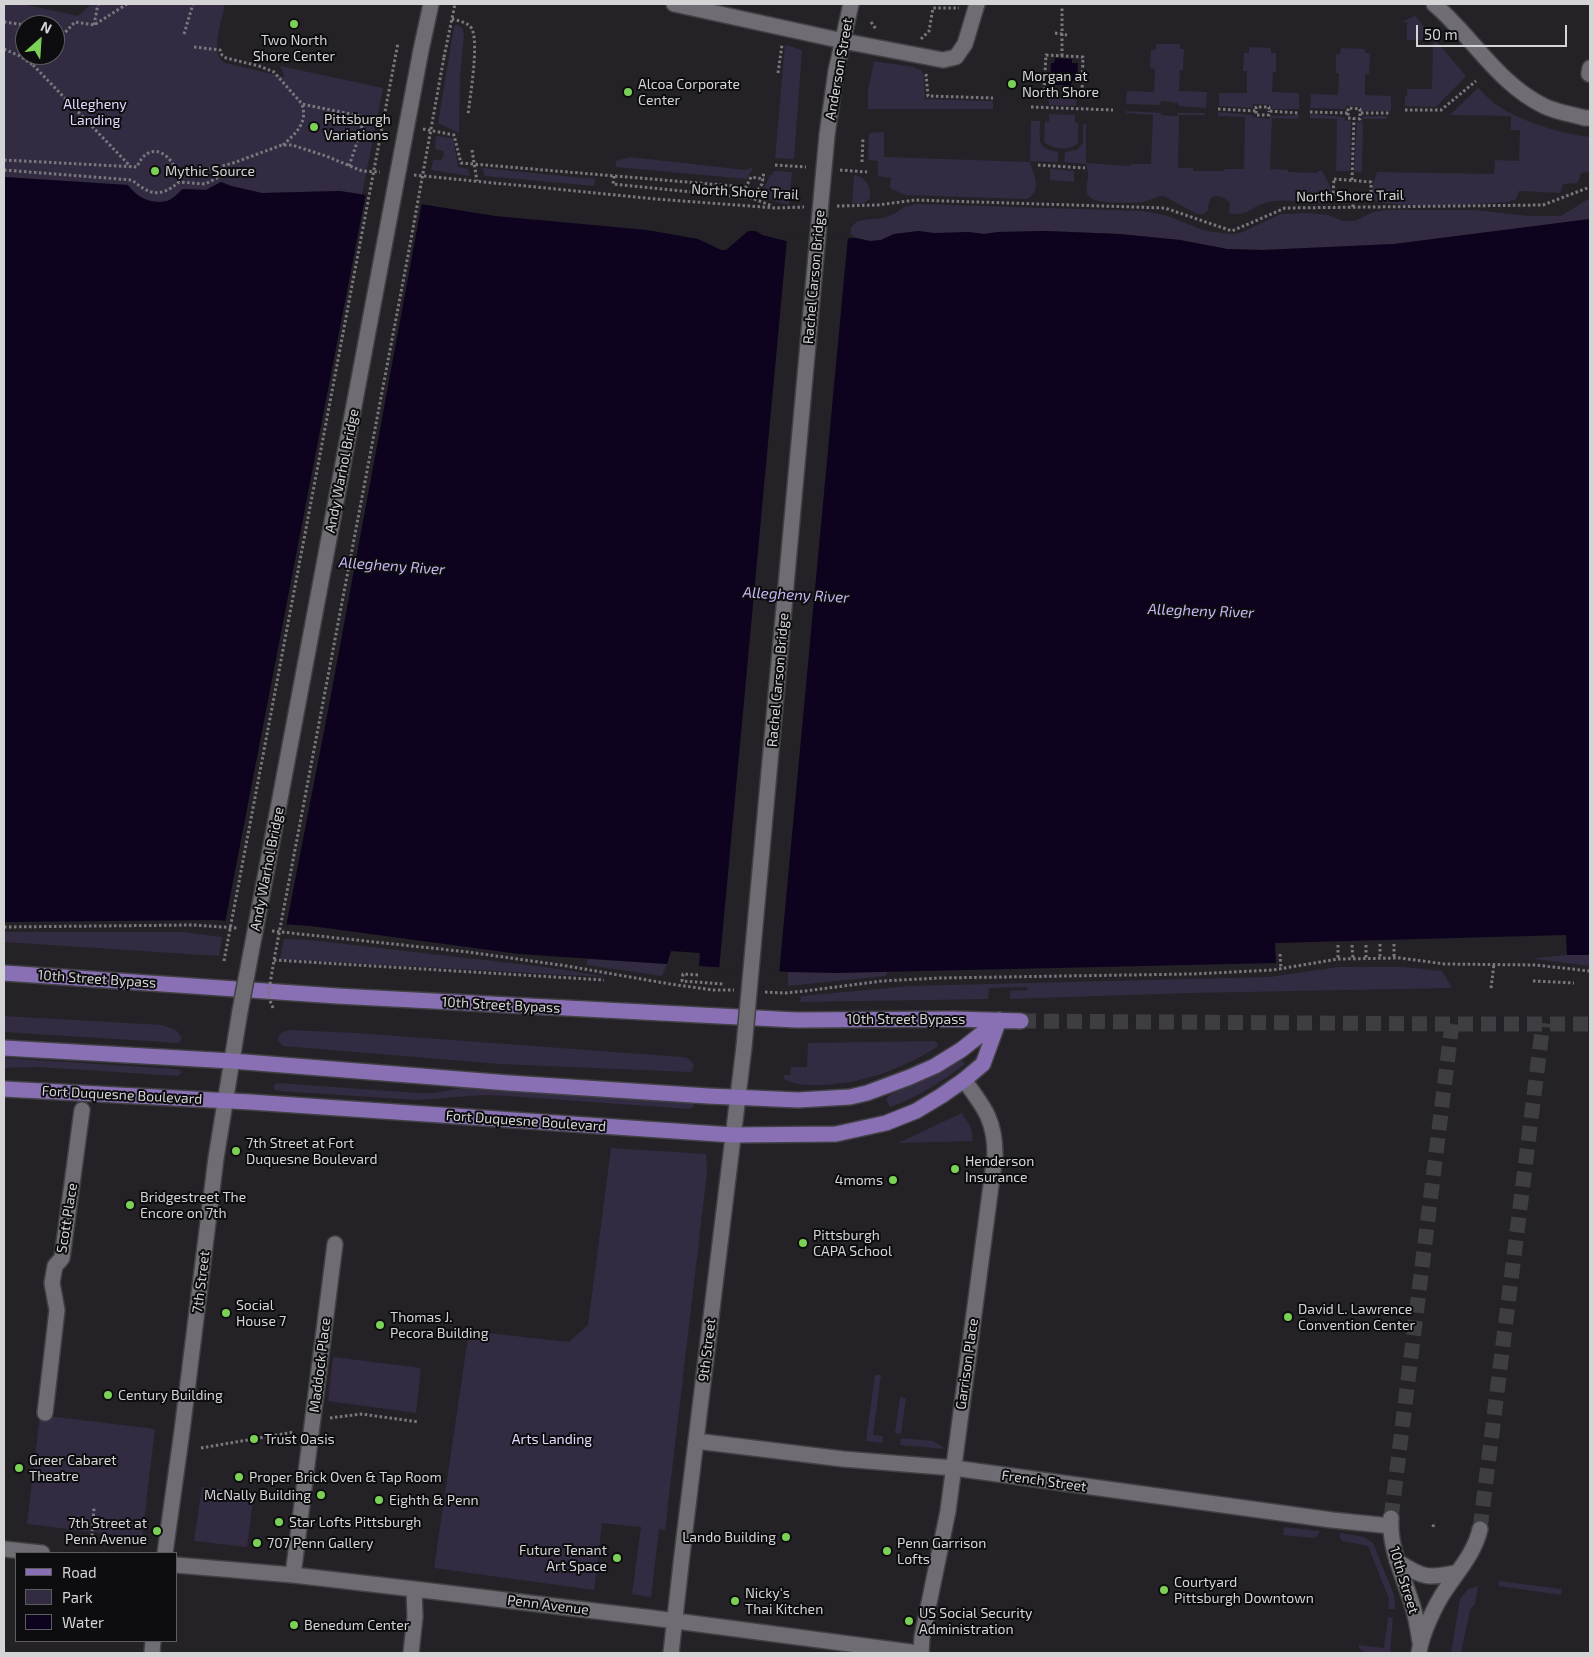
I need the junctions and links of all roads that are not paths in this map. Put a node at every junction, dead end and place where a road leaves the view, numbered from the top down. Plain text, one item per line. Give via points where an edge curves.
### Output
1 (431, 4) edge
2 (674, 4) edge
3 (851, 4) edge
4 (977, 4) edge
5 (1434, 4) edge
6 (1447, 7) edge
7 (843, 41) junction
8 (1590, 118) edge
9 (827, 134) joint
10 (4, 973) edge
11 (240, 1010) joint
12 (999, 1020) junction
13 (1020, 1021) tunnel mouth
14 (744, 1047) joint
15 (4, 1048) edge
16 (232, 1060) junction
17 (964, 1080) junction
18 (4, 1089) edge
19 (737, 1098) junction
20 (225, 1100) junction
21 (82, 1110) dead end
22 (734, 1135) junction
23 (335, 1244) dead end
24 (45, 1413) dead end
25 (696, 1441) junction
26 (954, 1468) junction
27 (1391, 1522) joint
28 (1480, 1529) tunnel mouth
29 (4, 1550) edge
30 (29, 1552) edge
31 (165, 1552) edge
32 (1397, 1561) junction
33 (178, 1564) edge
34 (1458, 1572) junction
35 (293, 1575) junction
36 (414, 1589) junction
37 (675, 1621) junction
38 (1420, 1648) edge
39 (411, 1653) edge
40 (671, 1653) edge
41 (920, 1653) edge

1 - 11 street, Andy Warhol Bridge, bridge
2 - 7 street
3 - 7 street, Anderson Street
4 - 7 street via 965,44 956,56 943,60
5 - 6 street
6 - 8 street via 1480,54 1514,87 1544,106
7 - 9 street, Anderson Street
9 - 14 street, Rachel Carson Bridge, bridge
10 - 12 main road, 10th Street Bypass via 338,996 796,1020
11 - 16 street, 7th Street
12 - 13 main road
12 - 17 main road, Fort Duquesne Boulevard via 983,1064
12 - 19 main road via 935,1066 867,1093 798,1100
14 - 19 street, 9th Street
15 - 16 main road
16 - 19 main road
16 - 20 street, 7th Street
17 - 22 main road, Fort Duquesne Boulevard via 916,1110 869,1128 828,1135
17 - 26 street, Garrison Place via 984,1106 990,1120 995,1155
18 - 20 main road, Fort Duquesne Boulevard
19 - 22 street, 9th Street
20 - 22 main road, Fort Duquesne Boulevard
20 - 31 street, 7th Street
21 - 24 street, Scott Place via 62,1258 55,1266 52,1283 57,1310
22 - 25 street, 9th Street
23 - 35 street, Maddock Place
25 - 26 street, French Street
25 - 37 street, 9th Street
26 - 27 street, French Street via 1322,1519
26 - 41 street, Garrison Place
27 - 32 street, 10th Street
28 - 34 street, 10th Street
29 - 30 street
32 - 34 street via 1411,1571 1430,1577
32 - 38 street, 10th Street via 1413,1607
33 - 35 street, Penn Avenue
34 - 38 street, 10th Street via 1440,1600
35 - 36 street, Penn Avenue
36 - 37 street, Penn Avenue
36 - 39 street
37 - 40 street, 9th Street
37 - 41 street, Penn Avenue

